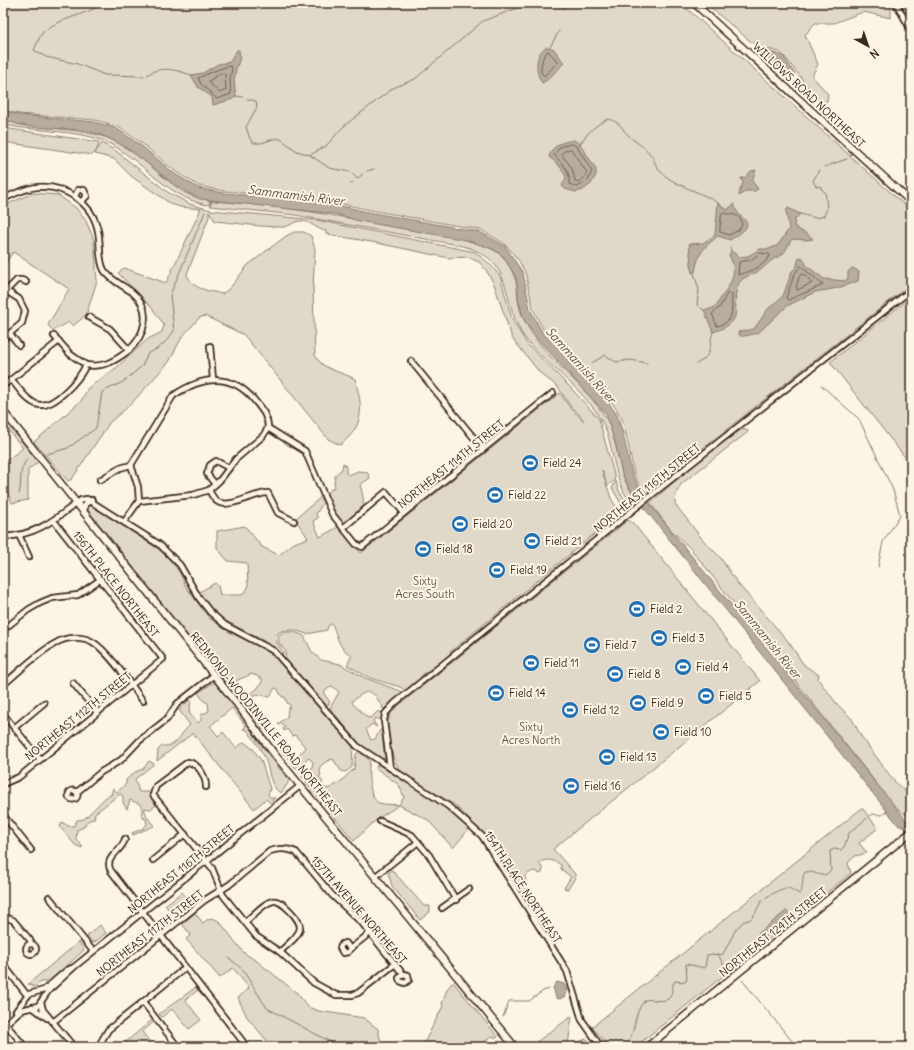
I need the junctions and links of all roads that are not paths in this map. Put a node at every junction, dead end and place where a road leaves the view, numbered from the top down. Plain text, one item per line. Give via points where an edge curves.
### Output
1 (694, 3) edge
2 (896, 3) edge
3 (911, 30) edge
4 (75, 196) junction
5 (3, 199) edge
6 (81, 202) junction
7 (911, 202) edge
8 (26, 282) dead end
9 (5, 290) edge
10 (911, 290) edge
11 (89, 317) dead end
12 (10, 334) junction
13 (54, 336) dead end
14 (3, 339) edge
15 (58, 341) junction
16 (19, 345) dead end
17 (210, 346) dead end
18 (129, 350) junction
19 (411, 361) dead end
20 (86, 364) junction
21 (213, 379) junction
22 (12, 380) junction
23 (3, 386) edge
24 (553, 393) dead end
25 (3, 411) edge
26 (268, 428) junction
27 (483, 448) junction
28 (131, 465) junction
29 (229, 468) junction
30 (100, 480) dead end
31 (216, 484) junction
32 (209, 490) junction
33 (92, 500) junction
34 (139, 501) junction
35 (76, 503) junction
36 (84, 513) junction
37 (404, 513) junction
38 (294, 520) dead end
39 (54, 521) junction
40 (124, 522) junction
41 (343, 528) junction
42 (19, 535) junction
43 (3, 536) edge
44 (29, 556) dead end
45 (101, 579) junction
46 (3, 630) edge
47 (163, 659) joint
48 (214, 675) junction
49 (73, 683) dead end
50 (3, 685) edge
51 (131, 685) junction
52 (143, 701) dead end
53 (44, 702) dead end
54 (97, 712) junction
55 (3, 714) edge
56 (14, 728) junction
57 (40, 759) junction
58 (390, 768) junction
59 (3, 784) edge
60 (300, 786) junction
61 (206, 787) dead end
62 (77, 792) dead end
63 (3, 815) edge
64 (380, 821) dead end
65 (911, 832) edge
66 (185, 834) junction
67 (125, 839) dead end
68 (418, 842) junction
69 (281, 848) joint
70 (31, 850) dead end
71 (153, 860) dead end
72 (206, 861) junction
73 (376, 876) junction
74 (470, 889) dead end
75 (221, 890) junction
76 (48, 897) dead end
77 (456, 900) junction
78 (442, 908) dead end
79 (143, 912) junction
80 (3, 917) edge
81 (246, 922) junction
82 (370, 933) junction
83 (162, 935) junction
84 (31, 944) dead end
85 (350, 948) dead end
86 (93, 951) junction
87 (280, 952) junction
88 (3, 964) edge
89 (395, 964) junction
90 (74, 967) junction
91 (185, 968) junction
92 (403, 974) dead end
93 (15, 978) junction
94 (35, 992) junction
95 (26, 998) junction
96 (41, 1001) junction
97 (143, 1002) junction
98 (32, 1007) junction
99 (53, 1022) junction
100 (4, 1024) edge
101 (23, 1046) edge
102 (74, 1047) edge
103 (98, 1047) edge
104 (178, 1047) edge
105 (247, 1047) edge
106 (515, 1047) edge
107 (601, 1047) edge
108 (647, 1047) edge

1 - 7 main road, WILLOWS ROAD NORTHEAST
2 - 3 street
4 - 5 street via 62,190 44,187 27,189
4 - 6 street
4 - 6 street via 78,190 84,190 87,196
6 - 18 street via 94,219 104,270 110,278 136,296 144,311 145,322 140,338
8 - 9 street via 17,280
9 - 12 street via 19,299 25,311 22,322
10 - 58 street, NORTHEAST 116TH STREET via 659,489 388,709 384,721
11 - 18 street via 110,329
12 - 14 street
12 - 16 street
13 - 15 street
15 - 20 street via 76,359
15 - 22 street
17 - 21 street
18 - 20 street via 110,363 94,366
19 - 27 street
20 - 22 street via 76,383 48,404 33,403
21 - 26 street via 234,382 248,392 265,413
21 - 28 street via 180,391 170,400
22 - 23 street
24 - 27 street, NORTHEAST 114TH STREET
25 - 35 main road, REDMOND-WOODINVILLE ROAD NORTHEAST
26 - 29 street via 263,436
26 - 41 street via 307,454 329,509
27 - 37 street, NORTHEAST 114TH STREET
28 - 30 street via 120,468
28 - 34 street via 138,487
29 - 31 street
29 - 31 street via 216,462 210,465 207,474
31 - 32 street
32 - 34 street via 193,496
32 - 38 street via 216,502 221,504 268,493 278,513
33 - 35 street via 84,499
33 - 36 street via 85,504
33 - 40 street, 154TH PLACE NORTHEAST
34 - 40 street
35 - 36 main road, REDMOND-WOODINVILLE ROAD NORTHEAST
35 - 39 street
36 - 48 main road, REDMOND-WOODINVILLE ROAD NORTHEAST
37 - 41 street, NORTHEAST 114TH STREET via 360,547
37 - 41 street via 386,492
39 - 42 street
39 - 45 street, 156TH PLACE NORTHEAST
40 - 58 street, 154TH PLACE NORTHEAST via 171,554 210,612 225,625 274,651 354,743
42 - 43 street
42 - 44 street
45 - 46 street via 78,594 52,598 40,603
45 - 47 street, 156TH PLACE NORTHEAST
47 - 51 street, NORTHEAST 112TH STREET
48 - 60 main road, REDMOND-WOODINVILLE ROAD NORTHEAST
48 - 62 street via 177,704 166,719 121,760 101,772
49 - 54 street
50 - 51 street via 56,643 73,638 91,641 98,646
51 - 52 street
51 - 54 street, NORTHEAST 112TH STREET
53 - 56 street
54 - 57 street, NORTHEAST 112TH STREET
55 - 56 street
56 - 57 street
57 - 59 street, NORTHEAST 112TH STREET via 19,777
58 - 107 street, 154TH PLACE NORTHEAST via 448,806 482,836 567,971 582,1020
60 - 72 street, NORTHEAST 116TH STREET
60 - 73 main road, REDMOND-WOODINVILLE ROAD NORTHEAST
61 - 66 street via 206,779 195,764 190,762 183,764 156,786 153,792 155,798
63 - 70 street
64 - 68 street via 406,832
65 - 108 main road, NORTHEAST 124TH STREET
66 - 71 street
66 - 72 street
67 - 79 street via 124,845 111,857 108,865
68 - 73 street
68 - 77 street via 429,855
69 - 75 street, NORTHEAST 117TH STREET via 270,851
69 - 82 street, 157TH AVENUE NORTHEAST via 296,852 332,895
72 - 75 street via 212,868
72 - 79 street, NORTHEAST 116TH STREET
73 - 106 main road, REDMOND-WOODINVILLE ROAD NORTHEAST
74 - 77 street
75 - 81 street
75 - 83 street, NORTHEAST 117TH STREET
76 - 86 street
77 - 78 street
79 - 83 street
79 - 86 street, NORTHEAST 116TH STREET
80 - 84 street via 13,920
81 - 87 street via 256,936
81 - 87 street via 273,901 284,904 300,928
82 - 85 street
82 - 89 street, 157TH AVENUE NORTHEAST
83 - 91 street
83 - 99 street, NORTHEAST 117TH STREET
86 - 90 street, NORTHEAST 116TH STREET
87 - 89 street via 314,983 336,995 358,993
88 - 93 street
89 - 92 street, 157TH AVENUE NORTHEAST
90 - 94 street, NORTHEAST 116TH STREET via 44,990
90 - 96 street, NORTHEAST 116TH STREET
91 - 97 street
91 - 105 street
93 - 94 street
93 - 95 street
94 - 95 street, NORTHEAST 116TH STREET
94 - 96 street
95 - 98 street
95 - 100 street, NORTHEAST 116TH STREET
96 - 98 street, NORTHEAST 116TH STREET via 37,1007
96 - 99 street via 43,1010
97 - 103 street via 108,1030
97 - 104 street
98 - 99 street
98 - 100 street, NORTHEAST 116TH STREET via 21,1010
99 - 102 street
100 - 101 street

